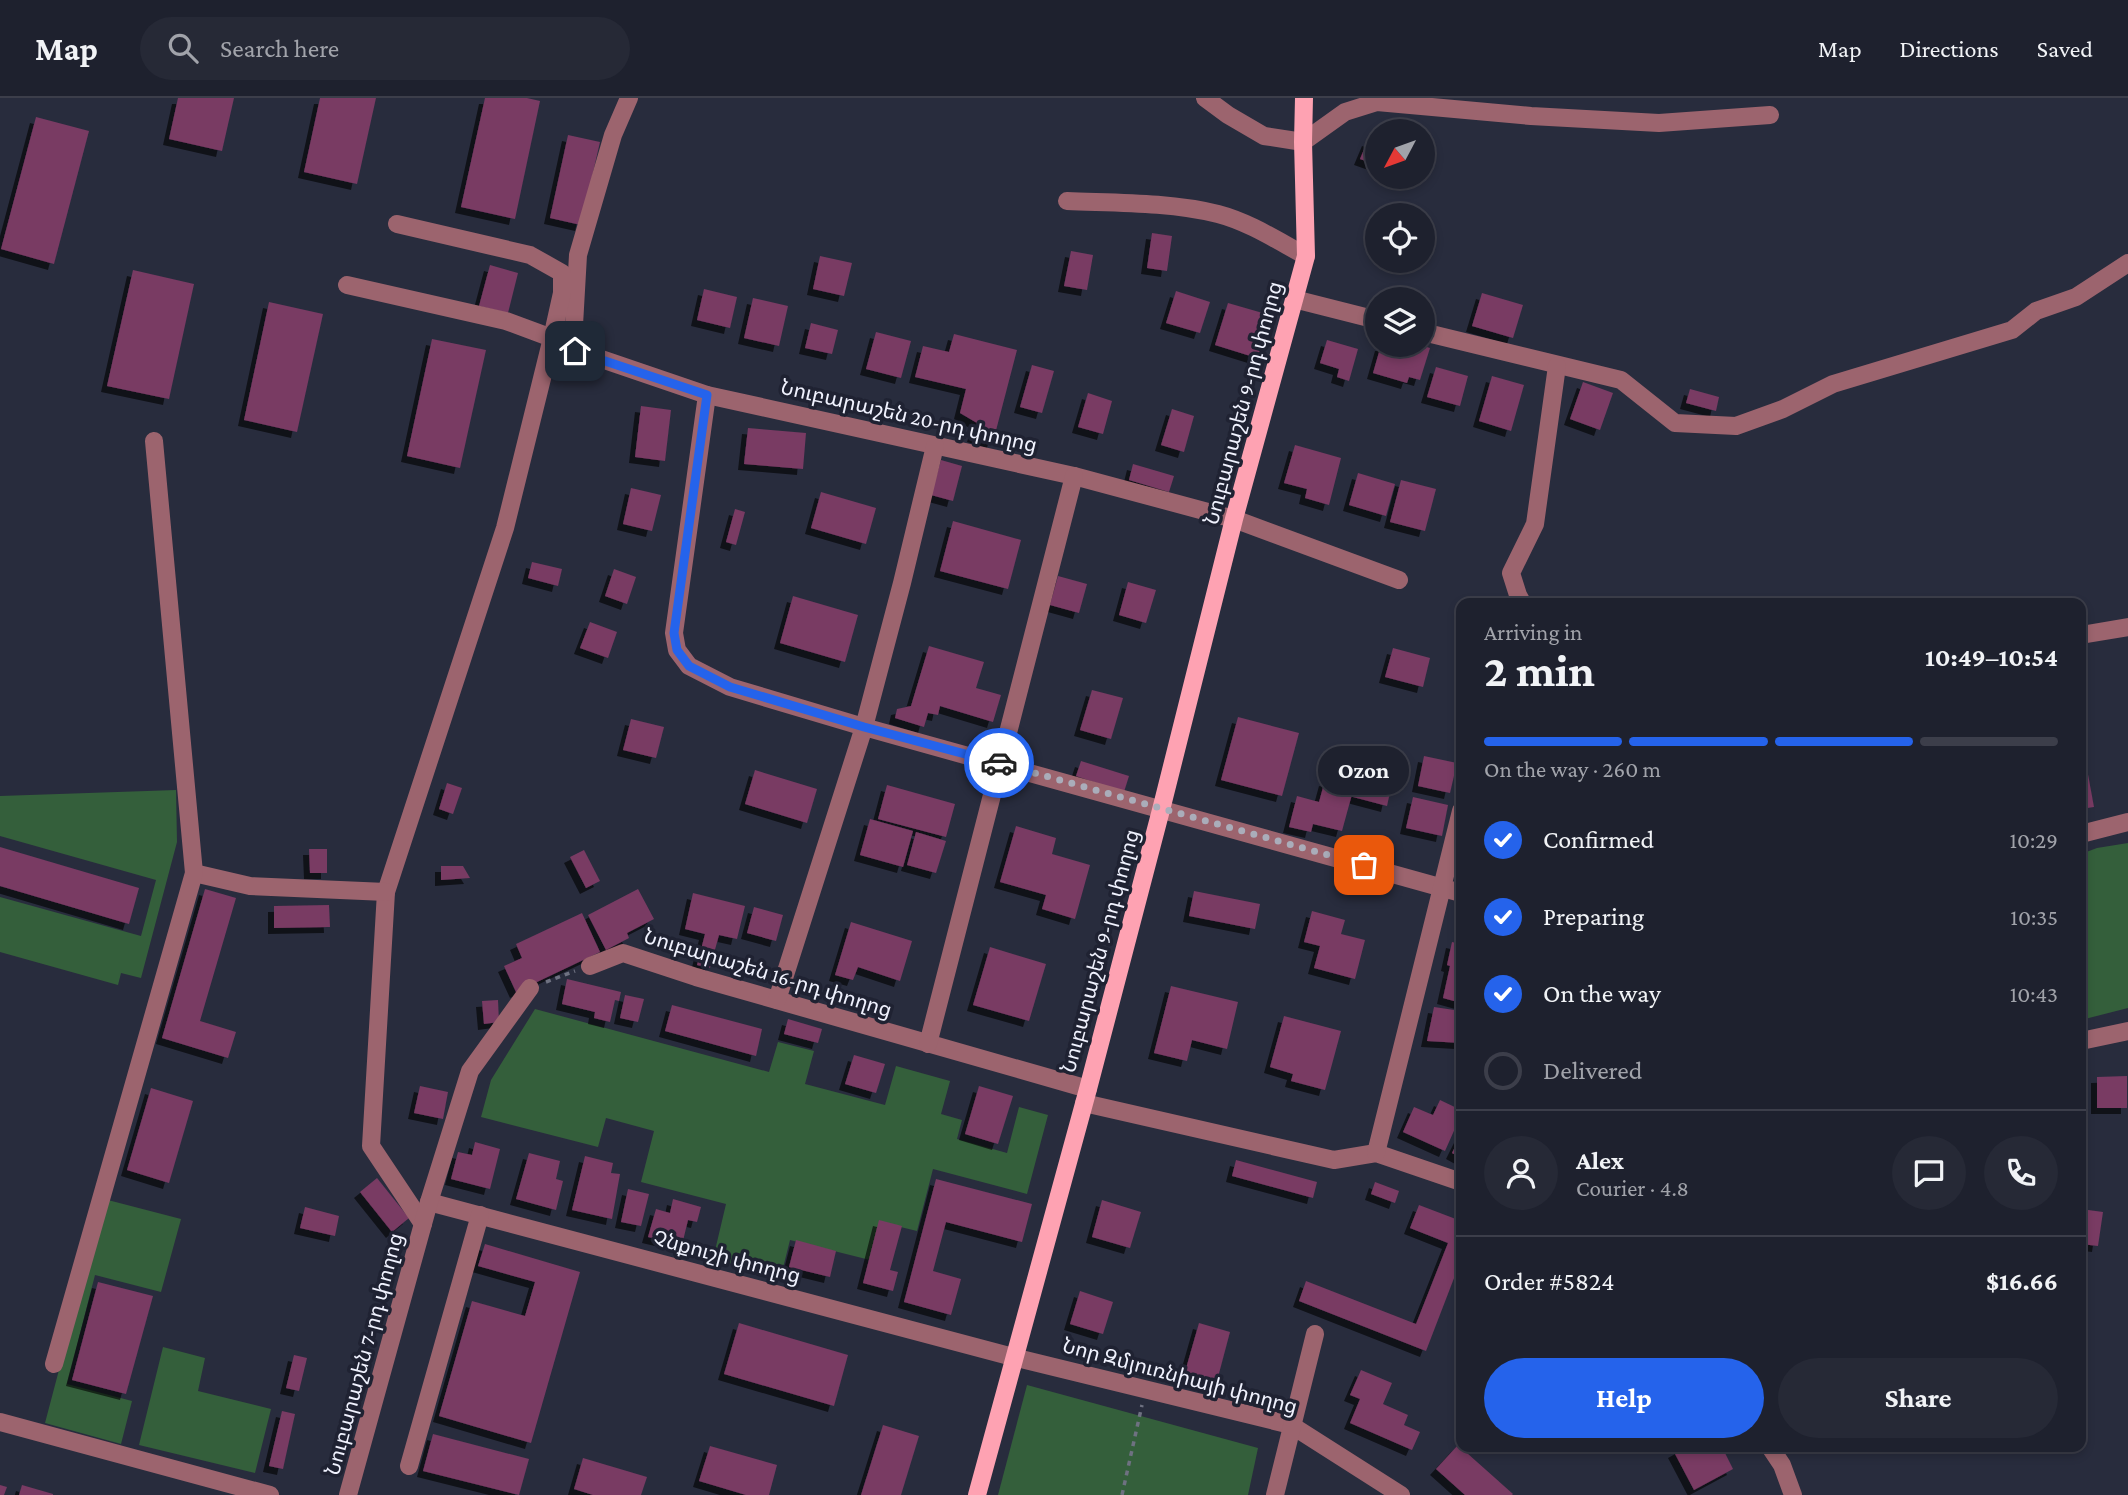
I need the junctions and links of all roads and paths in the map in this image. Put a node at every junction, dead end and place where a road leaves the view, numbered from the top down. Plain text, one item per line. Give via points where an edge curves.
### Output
1 (629, 98) edge
2 (1205, 98) edge
3 (1304, 98) edge
4 (1770, 115) dead end
5 (1303, 142) junction
6 (1067, 201) dead end
7 (397, 225) dead end
8 (1306, 256) junction
9 (2128, 263) edge
10 (346, 285) dead end
11 (1294, 299) junction
12 (1365, 317) edge
13 (1435, 335) edge
14 (552, 338) junction
15 (1557, 366) junction
16 (707, 395) junction
17 (154, 440) dead end
18 (935, 446) junction
19 (1074, 476) junction
20 (1234, 519) junction
21 (1399, 580) dead end
22 (1520, 598) edge
23 (2128, 627) edge
24 (2086, 634) edge
25 (864, 727) junction
26 (1000, 763) junction
27 (1161, 810) junction
28 (2128, 822) edge
29 (1456, 833) edge
30 (2086, 833) edge
31 (194, 873) junction
32 (1444, 887) junction
33 (1456, 891) edge
34 (386, 892) junction
35 (590, 965) joint
36 (530, 988) joint
37 (777, 1000) junction
38 (2128, 1031) edge
39 (2086, 1040) edge
40 (928, 1044) junction
41 (1086, 1096) junction
42 (1376, 1153) junction
43 (1456, 1180) edge
44 (429, 1202) junction
45 (480, 1215) junction
46 (423, 1224) junction
47 (1315, 1334) dead end
48 (1013, 1357) junction
49 (54, 1364) dead end
50 (1146, 1390) junction
51 (0, 1422) edge
52 (1291, 1425) junction
53 (1773, 1452) edge
54 (409, 1466) dead end
55 (270, 1495) edge
56 (348, 1495) edge
57 (977, 1495) edge
58 (1122, 1495) edge
59 (1275, 1495) edge
60 (1401, 1495) edge
61 (1793, 1495) edge

1 - 16 street, Նուբարաշեն 20-րդ փողոց via 613,135 578,255 575,351
2 - 5 street via 1264,136
3 - 5 main road, Նուբարաշեն 9-րդ փողոց
4 - 5 street via 1660,123 1377,102 1345,111
5 - 8 main road, Նուբարաշեն 9-րդ փողոց
6 - 8 street via 1218,214
7 - 14 street via 530,256 562,273
8 - 11 main road, Նուբարաշեն 9-րդ փողոց
9 - 15 street via 2076,297 2036,311 2012,330 1833,384 1736,426 1675,423 1621,380
10 - 14 street via 506,321
11 - 12 street
11 - 20 main road, Նուբարաշեն 9-րդ փողոց
13 - 15 street
14 - 34 street via 505,528
15 - 22 street via 1535,524 1511,573
16 - 18 street, Նուբարաշեն 20-րդ փողոց
16 - 25 street via 674,633 677,650 689,666 730,687
17 - 31 street
18 - 19 street, Նուբարաշեն 20-րդ փողոց
18 - 25 street
19 - 20 street, Նուբարաշեն 20-րդ փողոց
19 - 26 street
20 - 21 street, Նուբարաշեն 20-րդ փողոց
20 - 27 main road, Նուբարաշեն 9-րդ փողոց
23 - 24 street
25 - 26 street
25 - 37 street
26 - 27 street
26 - 40 street
27 - 32 street
27 - 41 main road, Նուբարաշեն 9-րդ փողոց
28 - 30 street
29 - 32 street
31 - 34 street via 250,886
31 - 49 street
32 - 33 street
32 - 42 street
34 - 46 street via 372,1146
35 - 36 path
35 - 37 street, Նուբարաշեն 16-րդ փողոց via 623,953
36 - 44 street via 470,1071
37 - 40 street, Նուբարաշեն 16-րդ փողոց
38 - 39 street
40 - 41 street, Նուբարաշեն 16-րդ փողոց
41 - 42 street, Նուբարաշեն 16-րդ փողոց via 1334,1160
41 - 48 main road, Նուբարաշեն 9-րդ փողոց
42 - 43 street
44 - 45 street, Չնքուշի փողոց
44 - 46 street
45 - 48 street, Չնքուշի փողոց
45 - 54 street
46 - 56 street, Նուբարաշեն 7-րդ փողոց
47 - 52 street
48 - 50 street, Նոր Զմյուռնիայի փողոց
48 - 57 main road, Նուբարաշեն 9-րդ փողոց
50 - 52 street, Նոր Զմյուռնիայի փողոց
50 - 58 path
51 - 55 street
52 - 59 street
52 - 60 street, Նոր Զմյուռնիայի փողոց
53 - 61 street

